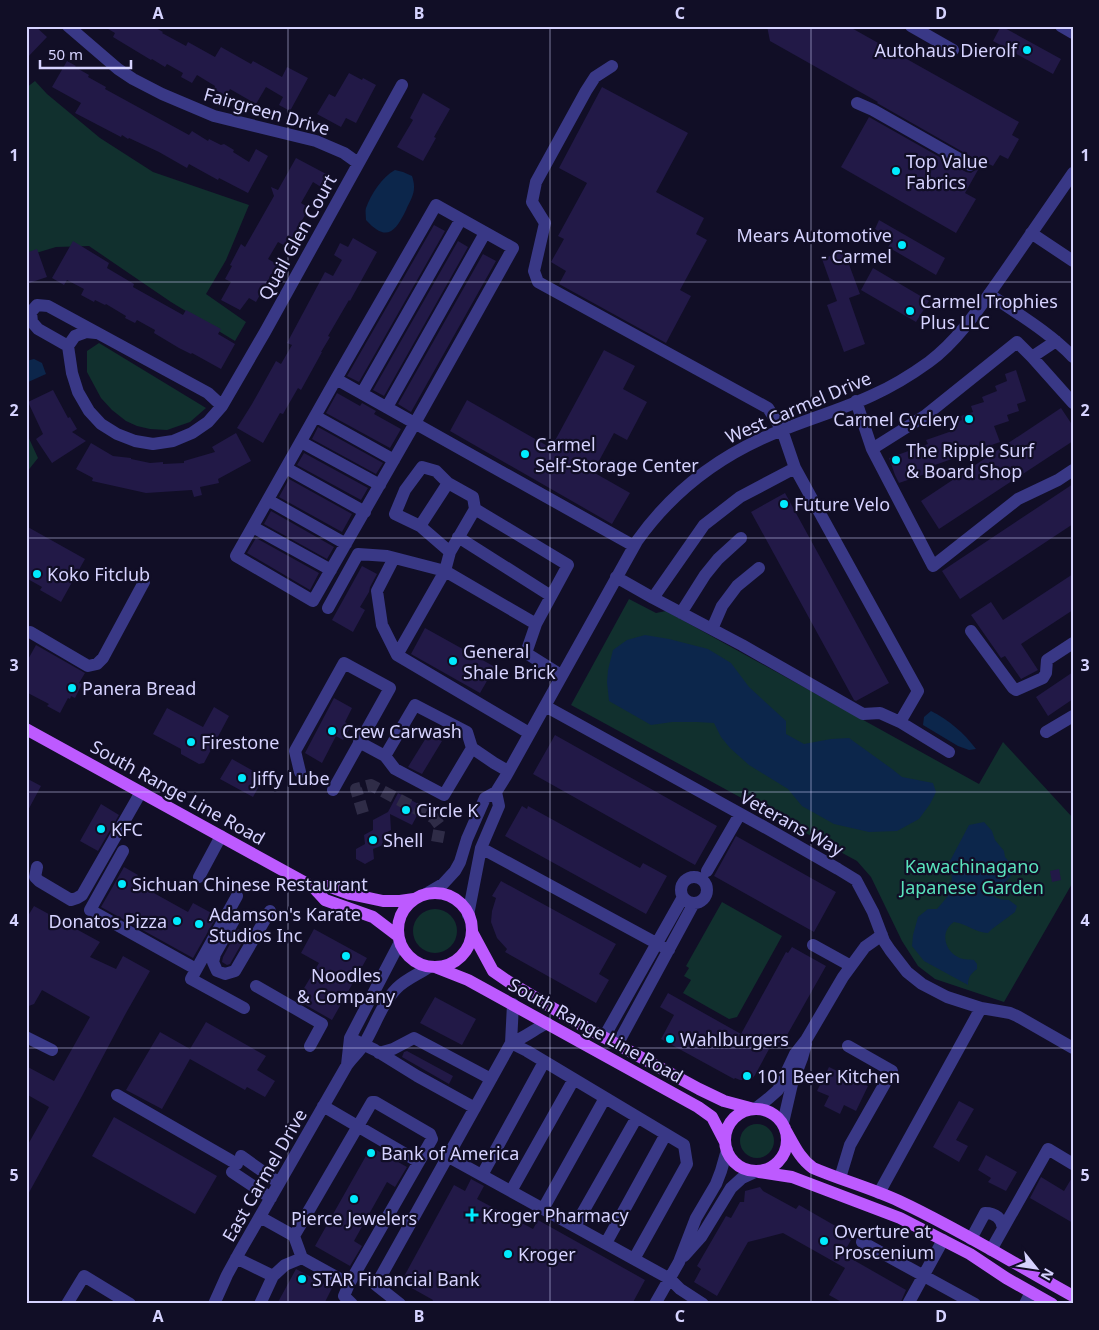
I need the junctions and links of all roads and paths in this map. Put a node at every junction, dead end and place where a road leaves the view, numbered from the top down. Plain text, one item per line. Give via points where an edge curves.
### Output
1 (68, 26) edge
2 (912, 26) edge
3 (1061, 26) edge
4 (1073, 33) edge
5 (953, 50) dead end
6 (612, 66) dead end
7 (402, 85) dead end
8 (857, 103) dead end
9 (358, 162) junction
10 (970, 165) dead end
11 (1073, 173) edge
12 (1068, 190) edge
13 (461, 219) junction
14 (485, 233) junction
15 (1031, 234) junction
16 (1073, 262) edge
17 (989, 294) junction
18 (96, 333) junction
19 (1056, 341) junction
20 (68, 346) junction
21 (1032, 357) junction
22 (1073, 357) edge
23 (336, 379) junction
24 (362, 393) junction
25 (856, 402) junction
26 (1073, 403) edge
27 (222, 406) junction
28 (387, 407) junction
29 (314, 416) junction
30 (415, 423) junction
31 (782, 430) junction
32 (300, 442) junction
33 (872, 449) junction
34 (394, 460) junction
35 (286, 468) junction
36 (795, 468) junction
37 (1073, 470) edge
38 (448, 483) junction
39 (380, 485) junction
40 (268, 500) junction
41 (475, 509) junction
42 (364, 512) junction
43 (253, 526) junction
44 (420, 526) junction
45 (458, 537) junction
46 (741, 538) dead end
47 (346, 544) junction
48 (634, 546) junction
49 (450, 552) junction
50 (394, 558) junction
51 (759, 568) dead end
52 (331, 570) junction
53 (445, 571) junction
54 (616, 577) junction
55 (144, 582) dead end
56 (551, 596) junction
57 (653, 598) junction
58 (328, 608) dead end
59 (681, 613) junction
60 (536, 624) junction
61 (712, 629) junction
62 (970, 631) dead end
63 (30, 632) dead end
64 (1073, 643) edge
65 (397, 655) junction
66 (561, 675) junction
67 (545, 706) junction
68 (1073, 716) edge
69 (900, 722) junction
70 (26, 729) edge
71 (1046, 732) dead end
72 (529, 733) junction
73 (359, 742) junction
74 (472, 748) junction
75 (948, 752) dead end
76 (385, 756) junction
77 (508, 771) junction
78 (300, 772) dead end
79 (333, 790) dead end
80 (141, 792) junction
81 (496, 792) junction
82 (740, 814) junction
83 (221, 836) junction
84 (481, 848) junction
85 (122, 851) dead end
86 (37, 867) dead end
87 (707, 871) dead end
88 (199, 878) dead end
89 (313, 887) junction
90 (238, 896) dead end
91 (420, 896) junction
92 (230, 909) junction
93 (270, 911) dead end
94 (468, 915) junction
95 (472, 932) junction
96 (882, 935) junction
97 (399, 939) junction
98 (657, 943) junction
99 (813, 945) dead end
100 (669, 950) junction
101 (851, 966) junction
102 (432, 967) junction
103 (196, 969) junction
104 (256, 986) dead end
105 (513, 1004) junction
106 (244, 1008) dead end
107 (981, 1008) junction
108 (547, 1023) junction
109 (26, 1037) edge
110 (350, 1038) junction
111 (604, 1038) junction
112 (806, 1040) junction
113 (511, 1043) junction
114 (617, 1044) junction
115 (364, 1045) junction
116 (310, 1046) dead end
117 (848, 1046) dead end
118 (1073, 1048) edge
119 (52, 1050) dead end
120 (379, 1053) junction
121 (544, 1062) junction
122 (347, 1065) junction
123 (491, 1078) junction
124 (574, 1079) junction
125 (117, 1095) dead end
126 (605, 1098) junction
127 (323, 1106) junction
128 (475, 1108) junction
129 (754, 1109) junction
130 (638, 1117) junction
131 (358, 1127) junction
132 (784, 1127) junction
133 (666, 1134) junction
134 (726, 1146) junction
135 (447, 1156) junction
136 (419, 1162) junction
137 (237, 1164) junction
138 (1073, 1164) edge
139 (757, 1172) junction
140 (482, 1174) junction
141 (840, 1178) junction
142 (280, 1183) junction
143 (511, 1191) junction
144 (879, 1193) junction
145 (271, 1198) junction
146 (543, 1209) junction
147 (260, 1217) junction
148 (575, 1226) junction
149 (1003, 1228) junction
150 (294, 1236) junction
151 (971, 1239) junction
152 (943, 1240) junction
153 (862, 1242) dead end
154 (606, 1244) junction
155 (991, 1250) junction
156 (236, 1258) junction
157 (302, 1258) junction
158 (634, 1258) junction
159 (679, 1262) junction
160 (924, 1275) junction
161 (273, 1276) junction
162 (670, 1279) junction
163 (349, 1284) junction
164 (1031, 1292) junction
165 (1073, 1296) edge
166 (702, 1303) edge
167 (67, 1304) edge
168 (130, 1304) edge
169 (214, 1304) edge
170 (260, 1304) edge
171 (352, 1304) edge
172 (400, 1304) edge
173 (655, 1304) edge
174 (908, 1304) edge
175 (975, 1304) edge
176 (1024, 1304) edge
177 (1052, 1304) edge

1 - 9 street, Fairgreen Drive via 118,69 162,94 214,116 316,141
2 - 5 street
3 - 4 street
6 - 31 street via 595,77 536,182 532,202 545,223 534,271 538,282 768,408
7 - 9 street, Quail Glen Court
8 - 10 street
9 - 27 street, Quail Glen Court
11 - 12 street, West Carmel Drive
12 - 15 street, West Carmel Drive
13 - 14 street
13 - 23 street via 436,206
13 - 24 street
14 - 28 street
14 - 30 street via 513,248
15 - 16 street
15 - 17 street, West Carmel Drive
17 - 19 street
17 - 25 street, West Carmel Drive via 956,337 931,360 894,385
18 - 20 street via 75,336
18 - 20 street via 48,306 37,306 31,312 32,322
18 - 27 street via 208,393
19 - 21 street
19 - 22 street
20 - 27 street, Quail Glen Court via 78,392 101,424 117,434 153,444 173,441 192,434
21 - 26 street
21 - 33 street via 1017,342 926,415
23 - 24 street
23 - 29 street
24 - 28 street
25 - 31 street, West Carmel Drive
25 - 33 street
28 - 30 street
29 - 32 street
29 - 34 street
30 - 34 street
30 - 48 street
31 - 36 street
31 - 48 street, West Carmel Drive via 726,456 703,472 668,503
32 - 35 street
32 - 39 street
33 - 37 street via 933,566 1018,499
34 - 39 street
35 - 40 street
35 - 42 street
36 - 57 street via 740,497 704,526
36 - 69 street via 918,692
38 - 41 street via 473,497
38 - 44 street
38 - 44 street via 436,471 422,468 405,490 395,514
39 - 42 street
40 - 43 street
40 - 47 street
41 - 45 street
41 - 56 street via 568,565
42 - 47 street
43 - 52 street
43 - 52 street via 236,556 314,601
44 - 49 street
45 - 49 street
45 - 56 street
46 - 59 street via 705,575
47 - 52 street
48 - 54 street, West Carmel Drive
49 - 53 street
50 - 53 street
50 - 58 street via 358,554
50 - 65 street via 377,591 382,625
51 - 61 street via 737,586 722,606
53 - 60 street
53 - 65 street
54 - 57 street
54 - 66 street, West Carmel Drive
55 - 63 street via 97,664 88,666
56 - 60 street
57 - 59 street
59 - 61 street
60 - 66 street via 526,653
61 - 69 street via 863,714 880,713
62 - 64 street via 1016,690 1043,678 1047,660
65 - 72 street
66 - 67 street, West Carmel Drive
67 - 72 street, West Carmel Drive
67 - 82 street, Veterans Way
68 - 71 street
69 - 75 street
70 - 80 main road, South Range Line Road
72 - 77 street, West Carmel Drive
73 - 76 street
73 - 78 street via 390,688 344,663 295,750
73 - 79 street
74 - 76 street via 444,795 395,769
74 - 76 street via 467,732 415,705
74 - 77 street
77 - 81 street, West Carmel Drive
80 - 83 main road, South Range Line Road
80 - 86 street via 82,895 71,900 39,881 35,877
81 - 84 street, West Carmel Drive via 499,806
81 - 91 street, West Carmel Drive via 485,798 455,871 443,884
82 - 87 street
82 - 96 street, Veterans Way via 856,880
83 - 88 street
83 - 89 main road, South Range Line Road
84 - 94 street, West Carmel Drive
84 - 98 street
85 - 103 street via 90,910
89 - 91 main road, South Range Line Road via 328,886 383,901
89 - 97 main road, South Range Line Road via 325,900 373,917
90 - 92 street
91 - 94 main road via 439,893 451,897
91 - 97 main road via 406,906 401,915
92 - 93 street via 234,920 213,962 217,971 225,974 235,971
92 - 103 street
94 - 95 main road
95 - 102 main road via 470,943 456,960
95 - 111 main road, South Range Line Road via 493,971
96 - 101 street via 865,947
96 - 107 street, Veterans Way via 899,963 922,984
97 - 102 main road via 411,958
97 - 110 street, East Carmel Drive
98 - 100 street
98 - 100 street via 688,900
98 - 111 street
99 - 101 street
100 - 114 street
101 - 112 street
102 - 105 main road, South Range Line Road via 468,980
102 - 115 street, East Carmel Drive via 408,979 391,994
103 - 106 street via 190,979
104 - 116 street via 322,1024
105 - 108 main road, South Range Line Road
105 - 113 street
107 - 118 street, Veterans Way via 1017,1016
107 - 144 street
108 - 113 street
108 - 134 main road, South Range Line Road via 698,1107 712,1117
109 - 119 street
110 - 115 street
110 - 122 street, East Carmel Drive
111 - 114 main road, South Range Line Road
112 - 129 street via 795,1054 778,1090
112 - 132 street via 792,1084
113 - 121 street
113 - 123 street
114 - 129 main road, South Range Line Road via 715,1098
115 - 120 street
115 - 122 street, East Carmel Drive
117 - 141 street via 892,1071 850,1145
120 - 123 street via 414,1038
120 - 128 street
121 - 124 street
121 - 140 street
122 - 127 street, East Carmel Drive
123 - 128 street
124 - 126 street
124 - 143 street
125 - 137 street
126 - 130 street
126 - 146 street
127 - 131 street
127 - 142 street, East Carmel Drive
128 - 135 street
129 - 132 main road via 773,1114
129 - 134 main road via 736,1116 726,1133
130 - 133 street
130 - 148 street
131 - 136 street
131 - 136 street via 375,1102 431,1136
131 - 150 street
132 - 139 main road via 787,1147 780,1162
132 - 141 main road via 808,1165
133 - 154 street
133 - 158 street via 684,1145 687,1164
134 - 139 main road via 734,1163
134 - 159 street via 722,1171 696,1218
135 - 140 street
135 - 172 street via 376,1285
136 - 163 street
137 - 142 street
137 - 145 street
138 - 149 street via 1048,1150
139 - 152 main road via 792,1177 816,1185 894,1216
139 - 159 street via 742,1178 731,1188 701,1237
140 - 143 street
141 - 144 main road
142 - 145 street, East Carmel Drive
143 - 146 street
144 - 151 main road
145 - 147 street, East Carmel Drive
146 - 148 street
147 - 150 street
147 - 156 street, East Carmel Drive
148 - 154 street
149 - 151 street via 998,1216 985,1213
149 - 155 street
150 - 157 street
151 - 155 main road
152 - 160 street
152 - 164 main road
153 - 160 street
154 - 158 street
155 - 165 main road
156 - 161 street
156 - 169 street, East Carmel Drive
157 - 161 street via 285,1265
157 - 163 street
158 - 162 street
159 - 162 street
160 - 174 street
160 - 175 street
161 - 170 street
162 - 166 street
162 - 173 street
163 - 171 street via 344,1296
164 - 176 street
164 - 177 main road
167 - 168 street via 84,1276

